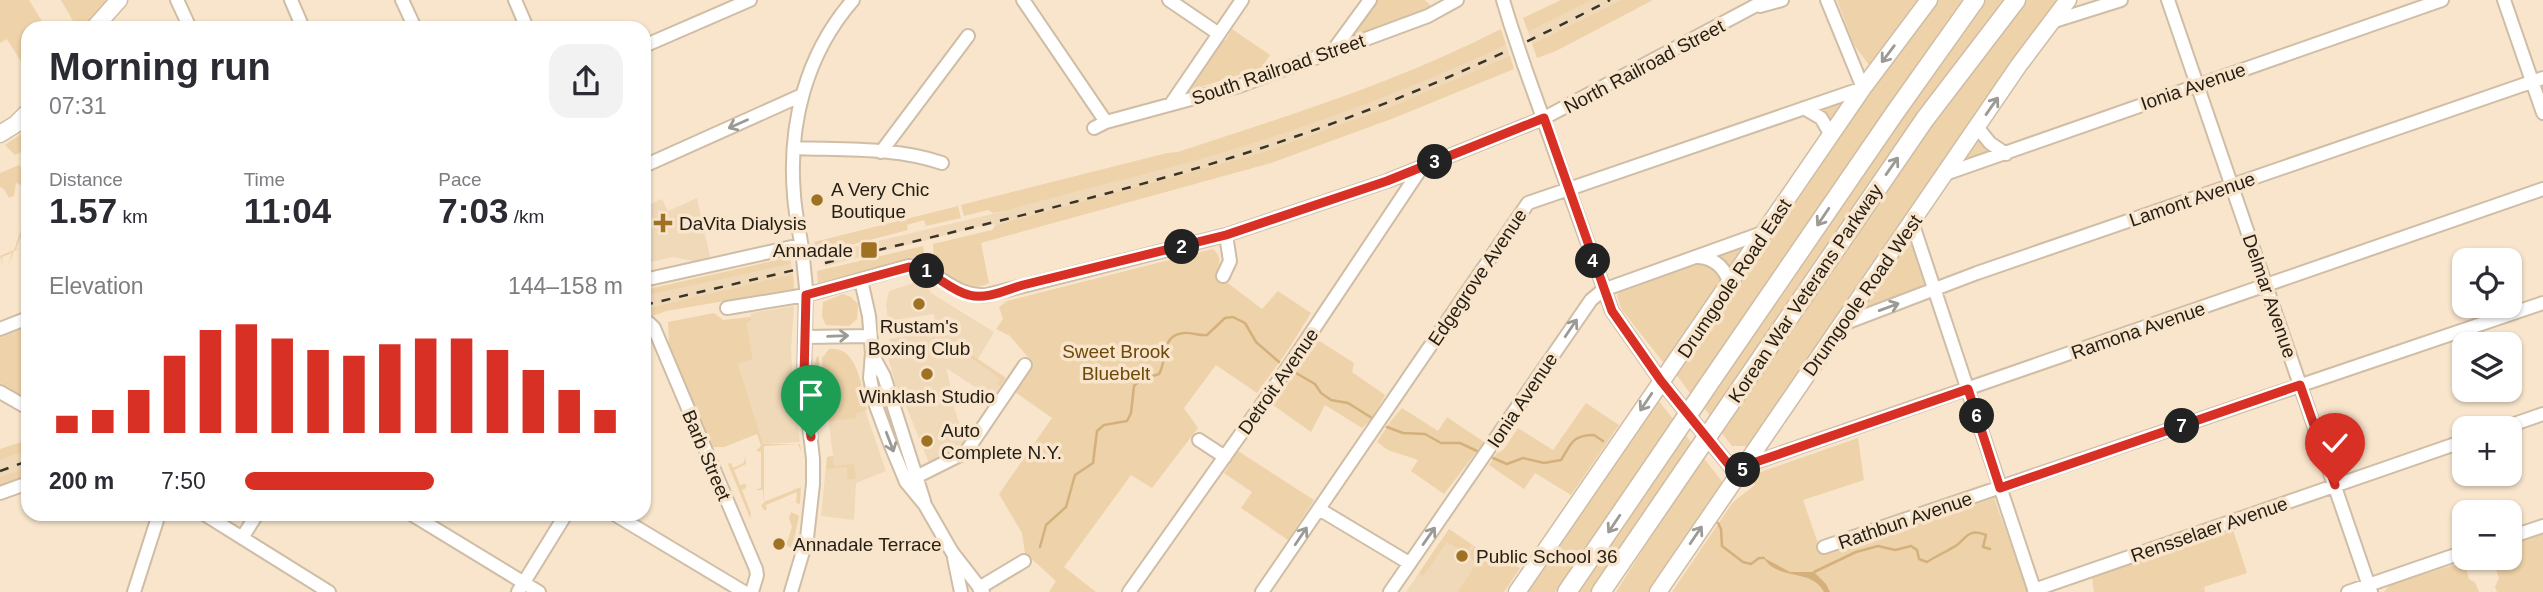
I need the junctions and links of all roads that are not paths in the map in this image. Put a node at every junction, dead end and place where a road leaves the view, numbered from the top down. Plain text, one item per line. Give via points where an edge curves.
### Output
1 (119, 0) edge
2 (177, 0) edge
3 (291, 0) edge
4 (402, 0) edge
5 (515, 0) edge
6 (750, 0) edge
7 (853, 0) edge
8 (1023, 0) edge
9 (1169, 0) edge
10 (1242, 0) edge
11 (1370, 0) edge
12 (1457, 0) edge
13 (1503, 0) edge
14 (1766, 0) edge
15 (1782, 0) edge
16 (1827, 0) edge
17 (1929, 0) edge
18 (1975, 0) edge
19 (2016, 0) edge
20 (2068, 0) edge
21 (2121, 0) edge
22 (2168, 0) edge
23 (2442, 0) edge
24 (2504, 0) edge
25 (1750, 9) junction
26 (100, 21) edge
27 (187, 21) edge
28 (300, 21) edge
29 (412, 21) edge
30 (524, 21) edge
31 (2050, 22) junction
32 (1219, 34) junction
33 (968, 36) dead end
34 (651, 43) edge
35 (1332, 53) junction
36 (2538, 80) edge
37 (2197, 84) junction
38 (1863, 88) junction
39 (800, 96) junction
40 (1171, 104) junction
41 (1804, 108) junction
42 (2543, 113) edge
43 (1544, 118) junction
44 (21, 119) edge
45 (1977, 127) junction
46 (0, 134) edge
47 (1831, 135) junction
48 (794, 148) junction
49 (881, 152) junction
50 (2006, 154) junction
51 (651, 163) edge
52 (942, 163) dead end
53 (1422, 167) junction
54 (1945, 174) junction
55 (2231, 185) junction
56 (1567, 189) junction
57 (2543, 189) edge
58 (1912, 222) junction
59 (1765, 232) junction
60 (1226, 235) junction
61 (801, 246) junction
62 (1694, 257) junction
63 (1223, 276) dead end
64 (651, 278) edge
65 (861, 280) junction
66 (1730, 284) junction
67 (2266, 285) junction
68 (1603, 290) junction
69 (1936, 290) junction
70 (806, 292) junction
71 (2543, 303) edge
72 (727, 309) dead end
73 (21, 321) edge
74 (1843, 324) junction
75 (651, 325) edge
76 (0, 329) edge
77 (870, 336) junction
78 (806, 337) junction
79 (1025, 365) dead end
80 (1661, 381) junction
81 (2300, 385) junction
82 (1968, 389) junction
83 (0, 392) edge
84 (21, 404) edge
85 (2543, 414) edge
86 (2522, 421) edge
87 (1199, 440) dead end
88 (2452, 445) edge
89 (1225, 457) junction
90 (1737, 475) junction
91 (912, 479) junction
92 (2335, 485) junction
93 (21, 486) edge
94 (2000, 488) junction
95 (0, 493) edge
96 (1320, 509) junction
97 (157, 521) edge
98 (215, 521) edge
99 (253, 521) edge
100 (422, 521) edge
101 (562, 521) edge
102 (627, 521) edge
103 (2543, 526) edge
104 (2522, 533) edge
105 (242, 538) junction
106 (1824, 547) dead end
107 (952, 551) junction
108 (2452, 557) edge
109 (1024, 561) dead end
110 (1409, 563) junction
111 (521, 587) edge
112 (2370, 588) edge
113 (981, 590) edge
114 (2034, 591) edge
115 (134, 592) edge
116 (330, 592) edge
117 (539, 592) edge
118 (744, 592) edge
119 (752, 592) edge
120 (791, 592) edge
121 (961, 592) edge
122 (1129, 592) edge
123 (1262, 592) edge
124 (1390, 592) edge
125 (1517, 592) edge
126 (1567, 592) edge
127 (1601, 592) edge
128 (1658, 592) edge
129 (2348, 592) edge

1 - 26 main road
2 - 27 street
3 - 28 street
4 - 29 street
5 - 30 street
6 - 34 street
7 - 39 street via 819,49
8 - 40 street, South Railroad Street via 1100,125
9 - 32 street
10 - 32 street
11 - 35 street
12 - 35 street, South Railroad Street
13 - 43 street, bridge
14 - 25 street, North Railroad Street
15 - 25 street, North Railroad Street
16 - 38 street
17 -> 38 main road, Drumgoole Road East
18 -> 126 highway, Korean War Veterans Parkway, bridge
127 -> 19 highway, Korean War Veterans Parkway, bridge via 1925,118
20 - 31 main road, Drumgoole Road West
21 - 31 street
22 - 37 street, Delmar Avenue
23 - 37 street, Ionia Avenue
24 - 36 street
25 - 43 street, North Railroad Street
45 -> 31 main road, Drumgoole Road West
32 - 40 street
33 - 49 street
35 - 40 street, South Railroad Street
36 - 42 street
36 - 55 street, Lamont Avenue
37 - 50 street, Ionia Avenue
37 - 55 street, Delmar Avenue
38 - 41 street, Edgegrove Avenue
38 - 47 main road, Drumgoole Road East
39 - 48 street
39 -> 51 street
41 - 47 street via 1821,118
41 - 56 street, Edgegrove Avenue
43 - 53 street, North Railroad Street
43 - 56 street
44 - 46 main road
45 - 50 street
45 - 54 main road, Drumgoole Road West
47 - 59 main road, Drumgoole Road East
48 - 49 street
48 - 61 street
49 - 52 street
50 - 54 street, Ionia Avenue
53 - 60 street, North Railroad Street
53 - 89 street, Detroit Avenue
54 - 58 main road, Drumgoole Road West
55 - 67 street, Delmar Avenue
55 - 69 street, Lamont Avenue
56 - 68 street
56 - 96 street, Edgegrove Avenue via 1528,203
57 - 67 street, Ramona Avenue
58 - 69 street
58 - 74 main road, Drumgoole Road West
59 - 62 street, Ionia Avenue
59 - 66 main road, Drumgoole Road East
60 - 63 street via 1230,261
60 - 65 street, North Railroad Street via 978,296 956,290 917,267
61 - 64 street
61 - 70 street, bridge
62 - 66 street via 1716,262
62 - 68 street, Ionia Avenue
65 - 70 street
65 - 77 street
66 - 80 main road, Drumgoole Road East
67 - 81 street, Delmar Avenue
67 - 82 street, Ramona Avenue
68 - 80 street via 1618,322
110 -> 68 street, Ionia Avenue via 1591,300
74 -> 69 street, Lamont Avenue
69 - 82 street
70 - 72 street
70 - 78 street
71 - 81 street, Rathbun Avenue
73 - 76 street
74 - 90 main road, Drumgoole Road West
75 - 119 street, Barb Street via 756,569
78 -> 77 street
77 - 91 street via 870,378 876,406
78 - 120 street via 804,378 813,484 807,538
79 - 91 street via 967,452
80 - 90 street
80 -> 125 main road, Drumgoole Road East
81 - 92 street, Delmar Avenue
81 - 94 street, Rathbun Avenue
82 - 90 street, Ramona Avenue via 1750,464
82 - 94 street
83 - 84 street
85 - 86 street
87 - 89 street
88 - 92 street, Rensselaer Avenue
89 - 122 street, Detroit Avenue
128 -> 90 main road, Drumgoole Road West
91 - 107 street
92 - 112 street, Delmar Avenue
92 - 114 street, Rensselaer Avenue
93 - 95 street
94 - 106 street, Rathbun Avenue
94 - 114 street
96 - 110 street
123 -> 96 street, Edgegrove Avenue
97 - 115 street
98 - 105 street
99 - 105 street
100 - 111 street
101 - 111 street
102 - 118 street
103 - 104 street
105 - 116 street
107 - 113 street
107 - 121 street
108 - 112 street
109 - 113 street
110 - 124 street, Ionia Avenue
111 - 117 street
112 - 129 street

